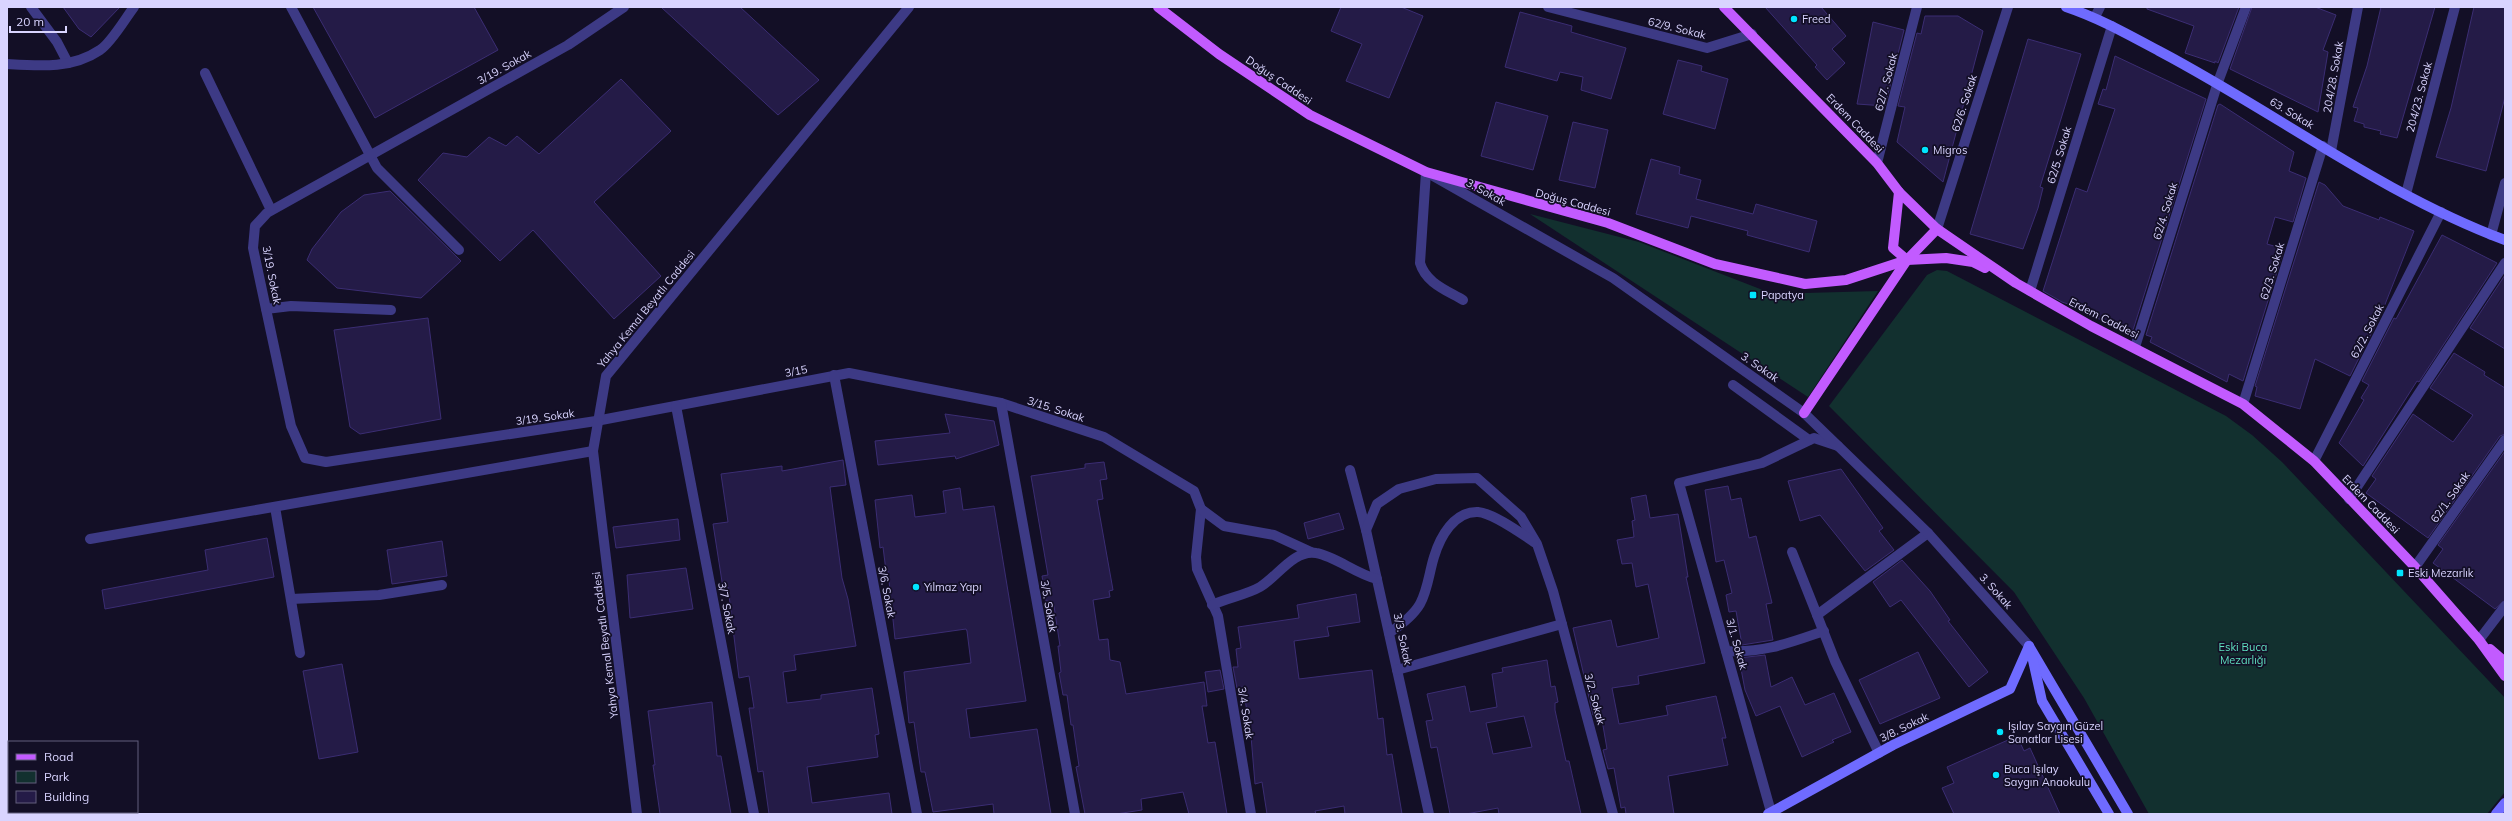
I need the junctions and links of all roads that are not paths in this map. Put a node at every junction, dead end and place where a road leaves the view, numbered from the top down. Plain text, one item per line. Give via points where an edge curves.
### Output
1 (31, 7) edge
2 (134, 7) edge
3 (291, 7) edge
4 (624, 7) edge
5 (909, 7) edge
6 (1158, 7) edge
7 (1548, 7) edge
8 (1917, 7) edge
9 (2008, 7) edge
10 (2066, 7) edge
11 (2100, 7) edge
12 (2246, 7) edge
13 (2357, 7) edge
14 (2455, 7) edge
15 (1730, 8) edge
16 (2095, 17) junction
17 (2112, 26) junction
18 (1752, 34) junction
19 (68, 63) junction
20 (7, 64) edge
21 (205, 73) dead end
22 (2218, 82) junction
23 (2327, 148) junction
24 (368, 156) junction
25 (1877, 163) junction
26 (1426, 172) junction
27 (2505, 182) edge
28 (1899, 192) junction
29 (2406, 194) junction
30 (271, 210) junction
31 (2441, 212) junction
32 (1937, 229) junction
33 (2491, 235) junction
34 (2505, 240) edge
35 (459, 250) dead end
36 (1907, 260) junction
37 (2505, 263) edge
38 (2016, 283) junction
39 (2030, 291) junction
40 (1463, 300) dead end
41 (266, 309) junction
42 (391, 310) dead end
43 (2135, 347) junction
44 (834, 375) junction
45 (1734, 385) dead end
46 (1001, 403) junction
47 (2243, 404) junction
48 (676, 406) junction
49 (1804, 413) junction
50 (596, 421) junction
51 (1809, 440) junction
52 (2505, 440) edge
53 (1838, 446) junction
54 (593, 451) junction
55 (2314, 460) junction
56 (1350, 470) dead end
57 (2349, 499) junction
58 (275, 507) junction
59 (1201, 509) junction
60 (1366, 530) junction
61 (1928, 533) junction
62 (90, 539) dead end
63 (1537, 544) junction
64 (1311, 552) junction
65 (1792, 552) dead end
66 (2415, 567) junction
67 (1377, 579) junction
68 (442, 585) dead end
69 (291, 599) junction
70 (1212, 605) junction
71 (2505, 606) edge
72 (1817, 615) junction
73 (1562, 624) junction
74 (1824, 632) junction
75 (1389, 633) junction
76 (2479, 640) junction
77 (2029, 646) junction
78 (1726, 652) junction
79 (300, 653) dead end
80 (2505, 662) edge
81 (1397, 670) junction
82 (2505, 676) edge
83 (1879, 753) junction
84 (2505, 803) edge
85 (1770, 813) edge
86 (637, 814) edge
87 (754, 814) edge
88 (917, 814) edge
89 (1075, 814) edge
90 (1251, 814) edge
91 (1429, 814) edge
92 (1613, 814) edge
93 (2109, 814) edge
94 (2128, 814) edge
95 (2496, 814) edge

1 - 19 street via 57,42
2 - 19 street via 101,50
3 - 24 street
4 - 24 street, 3/19. Sokak via 568,45
5 - 50 street, Yahya Kemal Beyatlı Caddesi via 606,376
6 - 26 main road, Doğuş Caddesi via 1219,54 1310,115
7 - 18 street, 62/9. Sokak via 1707,48
8 - 25 street, 62/7. Sokak
9 - 32 street, 62/6. Sokak
10 - 16 main road, 63. Sokak
11 - 16 street
12 - 22 street, 62/4. Sokak
13 - 23 street, 204/28. Sokak
14 - 29 street, 204/23. Sokak
15 - 18 main road, Erdem Caddesi
16 - 17 main road, 63. Sokak
17 - 22 main road, 63. Sokak
17 - 39 street, 62/5. Sokak
18 - 25 main road, Erdem Caddesi
19 - 20 street via 46,67
21 - 30 street
22 - 23 main road, 63. Sokak
22 - 43 street, 62/4. Sokak
23 - 29 main road, 63. Sokak
23 - 47 street, 62/3. Sokak
24 - 30 street, 3/19. Sokak
24 - 35 street
25 - 28 main road, Erdem Caddesi
26 - 36 main road, Doğuş Caddesi via 1608,223 1715,264 1805,284 1846,280
26 - 40 street via 1420,263 1423,274 1437,286
26 - 49 street, 3. Sokak via 1613,278
27 - 33 street
28 - 32 main road, Erdem Caddesi
28 - 36 main road via 1893,248
29 - 31 main road, 63. Sokak
30 - 41 street, 3/19. Sokak via 255,226 253,248
31 - 33 main road, 63. Sokak
31 - 55 street, 62/2. Sokak
32 - 36 main road
32 - 38 main road, Erdem Caddesi
33 - 34 main road, 63. Sokak
36 - 38 main road, Doğuş Caddesi via 1946,258 1973,262
36 - 49 main road
37 - 57 street
38 - 39 main road, Erdem Caddesi
39 - 43 main road, Erdem Caddesi via 2091,326
41 - 42 street via 291,306
41 - 50 street, 3/19. Sokak via 291,426 305,458 326,462
43 - 47 main road, Erdem Caddesi
44 - 46 street, 3/15 via 849,373
44 - 48 street, 3/15
44 - 88 street, 3/6. Sokak
45 - 51 street
46 - 59 street, 3/15. Sokak via 1104,437 1194,490
46 - 89 street, 3/5. Sokak
47 - 55 main road, Erdem Caddesi
48 - 50 street, 3/15
48 - 87 street, 3/7. Sokak
49 - 53 street, 3. Sokak
50 - 54 street, Yahya Kemal Beyatlı Caddesi
51 - 53 street via 1814,438
51 - 78 street, 3/1. Sokak via 1762,462 1679,483
52 - 66 street, 62/1. Sokak
53 - 61 street, 3. Sokak
54 - 58 street
54 - 86 street, Yahya Kemal Beyatlı Caddesi
55 - 57 main road, Erdem Caddesi
56 - 60 street, 3/3. Sokak
57 - 66 main road, Erdem Caddesi
58 - 62 street
58 - 69 street
59 - 64 street via 1224,526 1274,536
59 - 70 street, 3/4. Sokak via 1197,570
60 - 63 street, 3/2. Sokak via 1377,504 1399,489 1436,479 1476,478 1521,517
60 - 67 street, 3/3. Sokak
61 - 72 street
61 - 77 street, 3. Sokak
63 - 73 street, 3/2. Sokak
63 - 75 street via 1517,530 1478,512 1457,518 1446,531 1434,557 1429,583 1420,604 1404,624
64 - 67 street via 1319,553 1362,576
64 - 70 street via 1283,568 1260,587
65 - 72 street
66 - 76 main road, Erdem Caddesi
67 - 75 street, 3/3. Sokak
68 - 69 street via 379,595
69 - 79 street
70 - 90 street, 3/4. Sokak via 1218,616
71 - 76 street
72 - 74 street
73 - 81 street
73 - 92 street, 3/2. Sokak
74 - 78 street via 1769,649
74 - 83 street
75 - 81 street, 3/3. Sokak
76 - 80 main road, Erdem Caddesi
76 - 82 main road, Erdem Caddesi
77 - 83 main road, 3/8. Sokak via 2010,689
77 - 93 main road, 3. Sokak via 2042,701
77 - 94 main road, 3. Sokak
78 - 85 street, 3/1. Sokak
81 - 91 street, 3/3. Sokak
83 - 85 main road, 3/8. Sokak
84 - 95 main road

